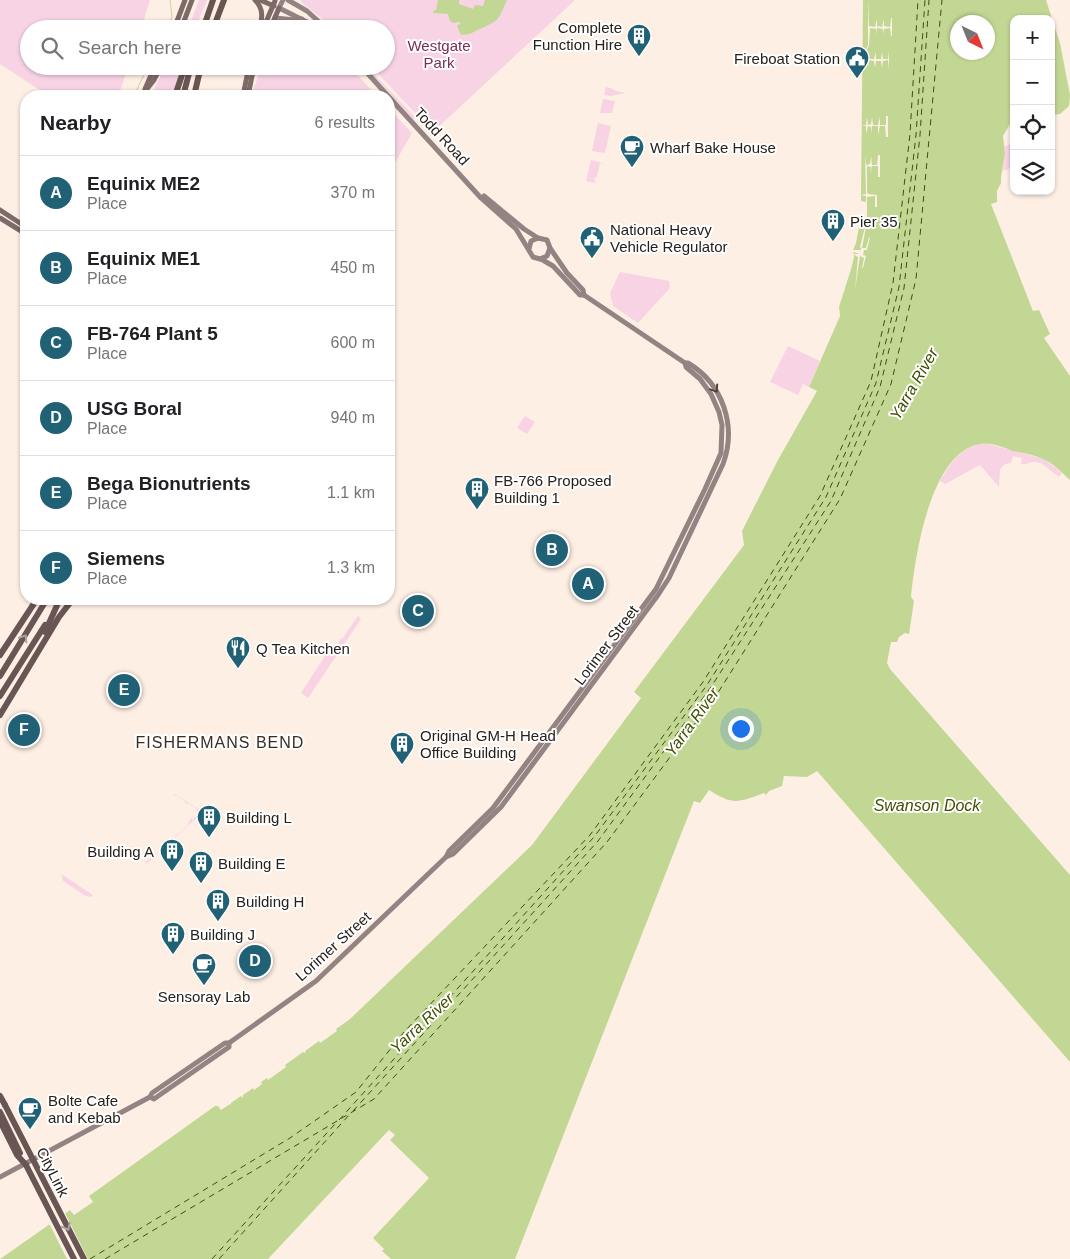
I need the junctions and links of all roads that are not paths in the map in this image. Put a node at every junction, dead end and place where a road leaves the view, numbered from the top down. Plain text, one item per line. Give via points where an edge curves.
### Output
1 (184, 0) edge
2 (192, 0) edge
3 (224, 0) edge
4 (255, 0) edge
5 (260, 0) edge
6 (283, 0) edge
7 (291, 1) edge
8 (274, 2) edge
9 (211, 5) edge
10 (279, 8) junction
11 (275, 18) joint
12 (303, 19) joint
13 (178, 20) edge
14 (184, 20) edge
15 (205, 20) edge
16 (216, 20) edge
17 (262, 20) edge
18 (265, 20) edge
19 (317, 20) edge
20 (151, 75) edge
21 (156, 75) edge
22 (182, 75) edge
23 (189, 75) edge
24 (199, 75) edge
25 (247, 75) edge
26 (252, 75) edge
27 (369, 75) edge
28 (145, 90) edge
29 (147, 90) edge
30 (177, 90) edge
31 (185, 90) edge
32 (196, 90) edge
33 (244, 90) edge
34 (249, 90) edge
35 (383, 90) edge
36 (395, 104) edge
37 (477, 192) junction
38 (0, 210) edge
39 (0, 218) edge
40 (20, 223) edge
41 (20, 230) edge
42 (538, 238) junction
43 (550, 248) junction
44 (529, 249) junction
45 (541, 259) junction
46 (584, 295) junction
47 (685, 363) junction
48 (683, 541) junction
49 (43, 605) edge
50 (56, 605) edge
51 (57, 605) edge
52 (68, 605) edge
53 (33, 606) joint
54 (0, 655) edge
55 (0, 662) edge
56 (0, 676) edge
57 (0, 696) edge
58 (0, 711) edge
59 (0, 715) edge
60 (0, 1096) edge
61 (0, 1112) edge
62 (0, 1121) edge
63 (26, 1165) junction
64 (0, 1177) edge
65 (74, 1259) edge
66 (84, 1259) edge

1 - 13 main road
2 - 14 main road
3 - 16 highway
4 - 17 main road via 260,5
5 - 8 main road
6 - 10 main road
7 - 19 main road
8 - 10 main road
8 - 18 main road
9 - 15 highway
10 - 11 main road
10 - 12 main road
11 - 12 main road
20 - 28 main road
21 - 29 main road
22 - 30 highway
23 - 31 highway
24 - 32 highway
25 - 33 main road
26 - 34 main road
27 - 35 main road, Todd Road
36 - 37 main road, Todd Road
37 - 42 main road, Todd Road
37 - 44 main road, Todd Road via 516,229
38 - 40 main road
39 - 41 main road
42 - 43 main road via 546,240
42 - 44 main road via 532,241
43 - 45 main road
43 - 46 main road
44 - 45 main road via 533,256
45 - 46 main road
46 - 47 main road
47 - 48 main road, Lorimer Street via 716,403 723,440 718,461
47 -> 48 main road, Lorimer Street via 696,368 720,396 729,430 726,456
48 - 64 main road, Lorimer Street via 656,589 493,808 318,980 171,1088
56 -> 49 highway
50 - 57 highway
51 - 58 highway via 49,626
52 - 59 highway
53 - 54 highway
53 - 55 highway
60 -> 66 highway, CityLink, bridge
61 - 63 highway, CityLink, bridge
62 - 63 highway, bridge via 17,1155
63 - 65 highway, CityLink

